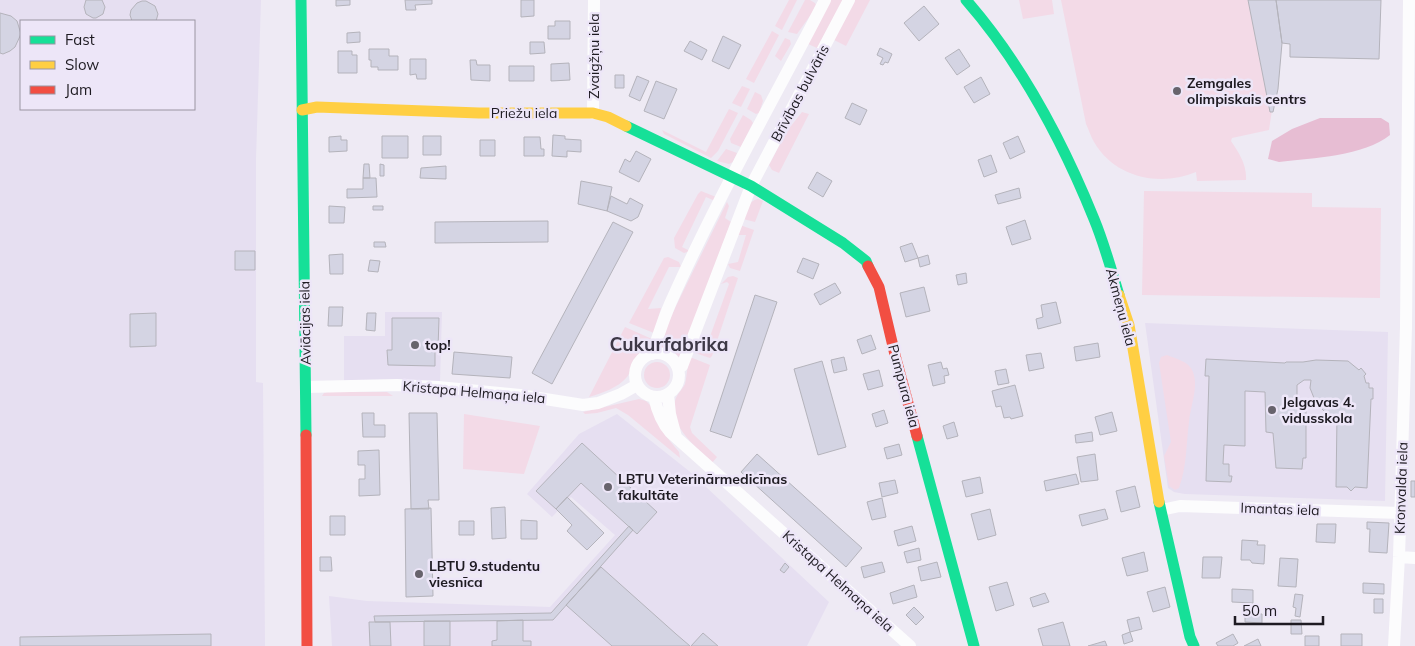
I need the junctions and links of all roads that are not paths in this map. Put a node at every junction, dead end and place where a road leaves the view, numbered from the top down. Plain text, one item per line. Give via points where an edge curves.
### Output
1 (301, 0) edge
2 (594, 0) edge
3 (825, 0) edge
4 (849, 0) edge
5 (966, 0) edge
6 (1409, 0) edge
7 (302, 110) junction
8 (593, 113) junction
9 (732, 176) junction
10 (751, 186) junction
11 (1411, 327) edge
12 (652, 354) junction
13 (679, 368) junction
14 (637, 385) junction
15 (306, 388) junction
16 (668, 395) junction
17 (654, 397) junction
18 (676, 437) junction
19 (1161, 510) junction
20 (1400, 513) junction
21 (1399, 557) junction
22 (1415, 558) edge
23 (307, 646) edge
24 (910, 646) edge
25 (974, 646) edge
26 (1194, 646) edge
27 (1394, 646) edge

1 - 7 street, Aviācijas iela
2 - 8 street, Zvaigžņu iela
3 - 9 street, Brīvības bulvāris
4 - 10 street, Brīvības bulvāris
5 - 19 street, Akmeņu iela via 1008,54 1055,130 1095,220 1129,325
6 - 11 street, Kronvalda iela
7 - 8 street, Priežu iela
7 - 15 street, Aviācijas iela
8 - 9 street, Priežu iela via 608,117
9 - 10 street
9 - 12 street, Brīvības bulvāris via 669,306
10 - 13 street, Brīvības bulvāris
10 - 25 street, Pumpura iela via 843,243 866,261 880,287
11 - 20 street, Kronvalda iela
12 - 13 street via 668,356
12 - 14 street, Brīvības bulvāris via 645,357 636,370
13 - 16 street, Brīvības bulvāris via 680,379
14 - 15 street, Kristapa Helmaņa iela via 598,403 583,406 520,395 438,387
14 - 17 street
15 - 23 street, Aviācijas iela
16 - 17 street
16 - 18 street
17 - 18 street, Kristapa Helmaņa iela via 665,427
18 - 24 street, Kristapa Helmaņa iela
19 - 20 street, Imantas iela via 1180,506
19 - 26 street, Akmeņu iela
20 - 21 street, Kronvalda iela
21 - 22 street
21 - 27 street, Kronvalda iela

